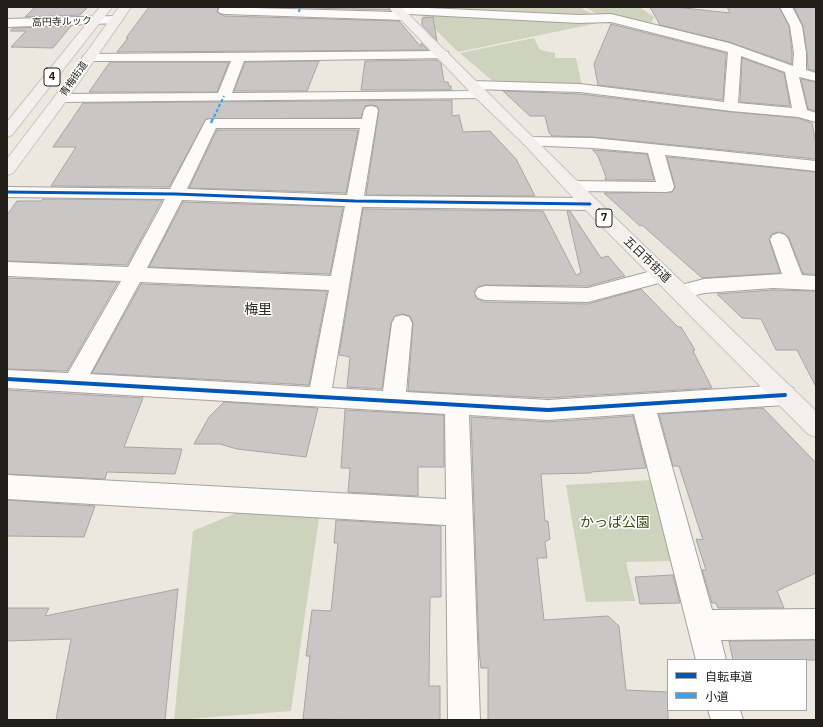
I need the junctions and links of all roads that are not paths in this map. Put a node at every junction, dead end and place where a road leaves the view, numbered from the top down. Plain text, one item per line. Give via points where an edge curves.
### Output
1 (106, 7) edge
2 (125, 7) edge
3 (226, 7) edge
4 (786, 7) edge
5 (399, 11) edge
6 (116, 20) junction
7 (96, 21) junction
8 (9, 25) edge
9 (735, 50) junction
10 (443, 55) junction
11 (239, 57) junction
12 (89, 58) junction
13 (795, 72) junction
14 (816, 77) edge
15 (476, 90) junction
16 (224, 96) junction
17 (374, 96) junction
18 (61, 98) junction
19 (731, 107) junction
20 (800, 114) junction
21 (816, 118) edge
22 (369, 124) junction
23 (10, 125) edge
24 (530, 142) junction
25 (655, 149) junction
26 (816, 166) edge
27 (7, 170) edge
28 (572, 186) junction
29 (7, 192) edge
30 (176, 194) junction
31 (355, 201) junction
32 (590, 204) junction
33 (778, 239) dead end
34 (7, 269) edge
35 (135, 273) junction
36 (663, 276) junction
37 (795, 282) junction
38 (816, 282) edge
39 (340, 283) junction
40 (680, 292) junction
41 (485, 293) dead end
42 (402, 323) dead end
43 (7, 379) edge
44 (74, 383) junction
45 (785, 395) junction
46 (319, 398) junction
47 (393, 402) junction
48 (457, 404) junction
49 (642, 404) junction
50 (816, 427) edge
51 (7, 487) edge
52 (459, 513) junction
53 (816, 624) edge
54 (701, 625) junction
55 (711, 659) edge
56 (464, 720) edge

1 - 7 main road, 青梅街道 / 4
2 - 6 main road, 青梅街道 / 4
3 - 5 street via 224,11
4 - 13 street via 796,26 800,53
5 - 9 street via 578,19 611,18
5 - 10 main road, 五日市街道 / 7
6 - 7 street, 高円寺ルック
6 - 12 main road, 青梅街道 / 4
7 - 8 street, 高円寺ルック
7 - 23 main road, 青梅街道 / 4
9 - 13 street
9 - 19 street
10 - 11 street via 338,49
10 - 15 main road, 五日市街道 / 7
11 - 12 street
11 - 16 street
12 - 18 main road, 青梅街道 / 4
13 - 14 street
13 - 20 street
15 - 17 street
15 - 19 street via 580,88
15 - 24 main road, 五日市街道 / 7
16 - 17 street
16 - 18 street
17 - 22 street
18 - 27 main road, 青梅街道 / 4
19 - 20 street
20 - 21 street
22 - 30 street via 211,123
22 - 31 street
24 - 25 street via 593,143
24 - 28 main road, 五日市街道 / 7
25 - 26 street via 748,164
25 - 28 street via 666,187
28 - 32 main road, 五日市街道 / 7
29 - 30 street
30 - 31 street
30 - 35 street
31 - 32 street
31 - 39 street
32 - 36 main road, 五日市街道 / 7
33 - 37 street
34 - 35 street
35 - 39 street
35 - 44 street
36 - 40 main road, 五日市街道 / 7
36 - 41 street via 588,296
37 - 38 street
37 - 40 street via 704,286
39 - 46 street
40 - 45 main road, 五日市街道 / 7
42 - 47 street
43 - 44 street
44 - 46 street
45 - 49 street
45 - 50 main road, 五日市街道 / 7
46 - 47 street
47 - 48 street
48 - 49 street via 548,410
48 - 52 street
49 - 54 street
51 - 52 street
52 - 56 street
53 - 54 street
54 - 55 street

